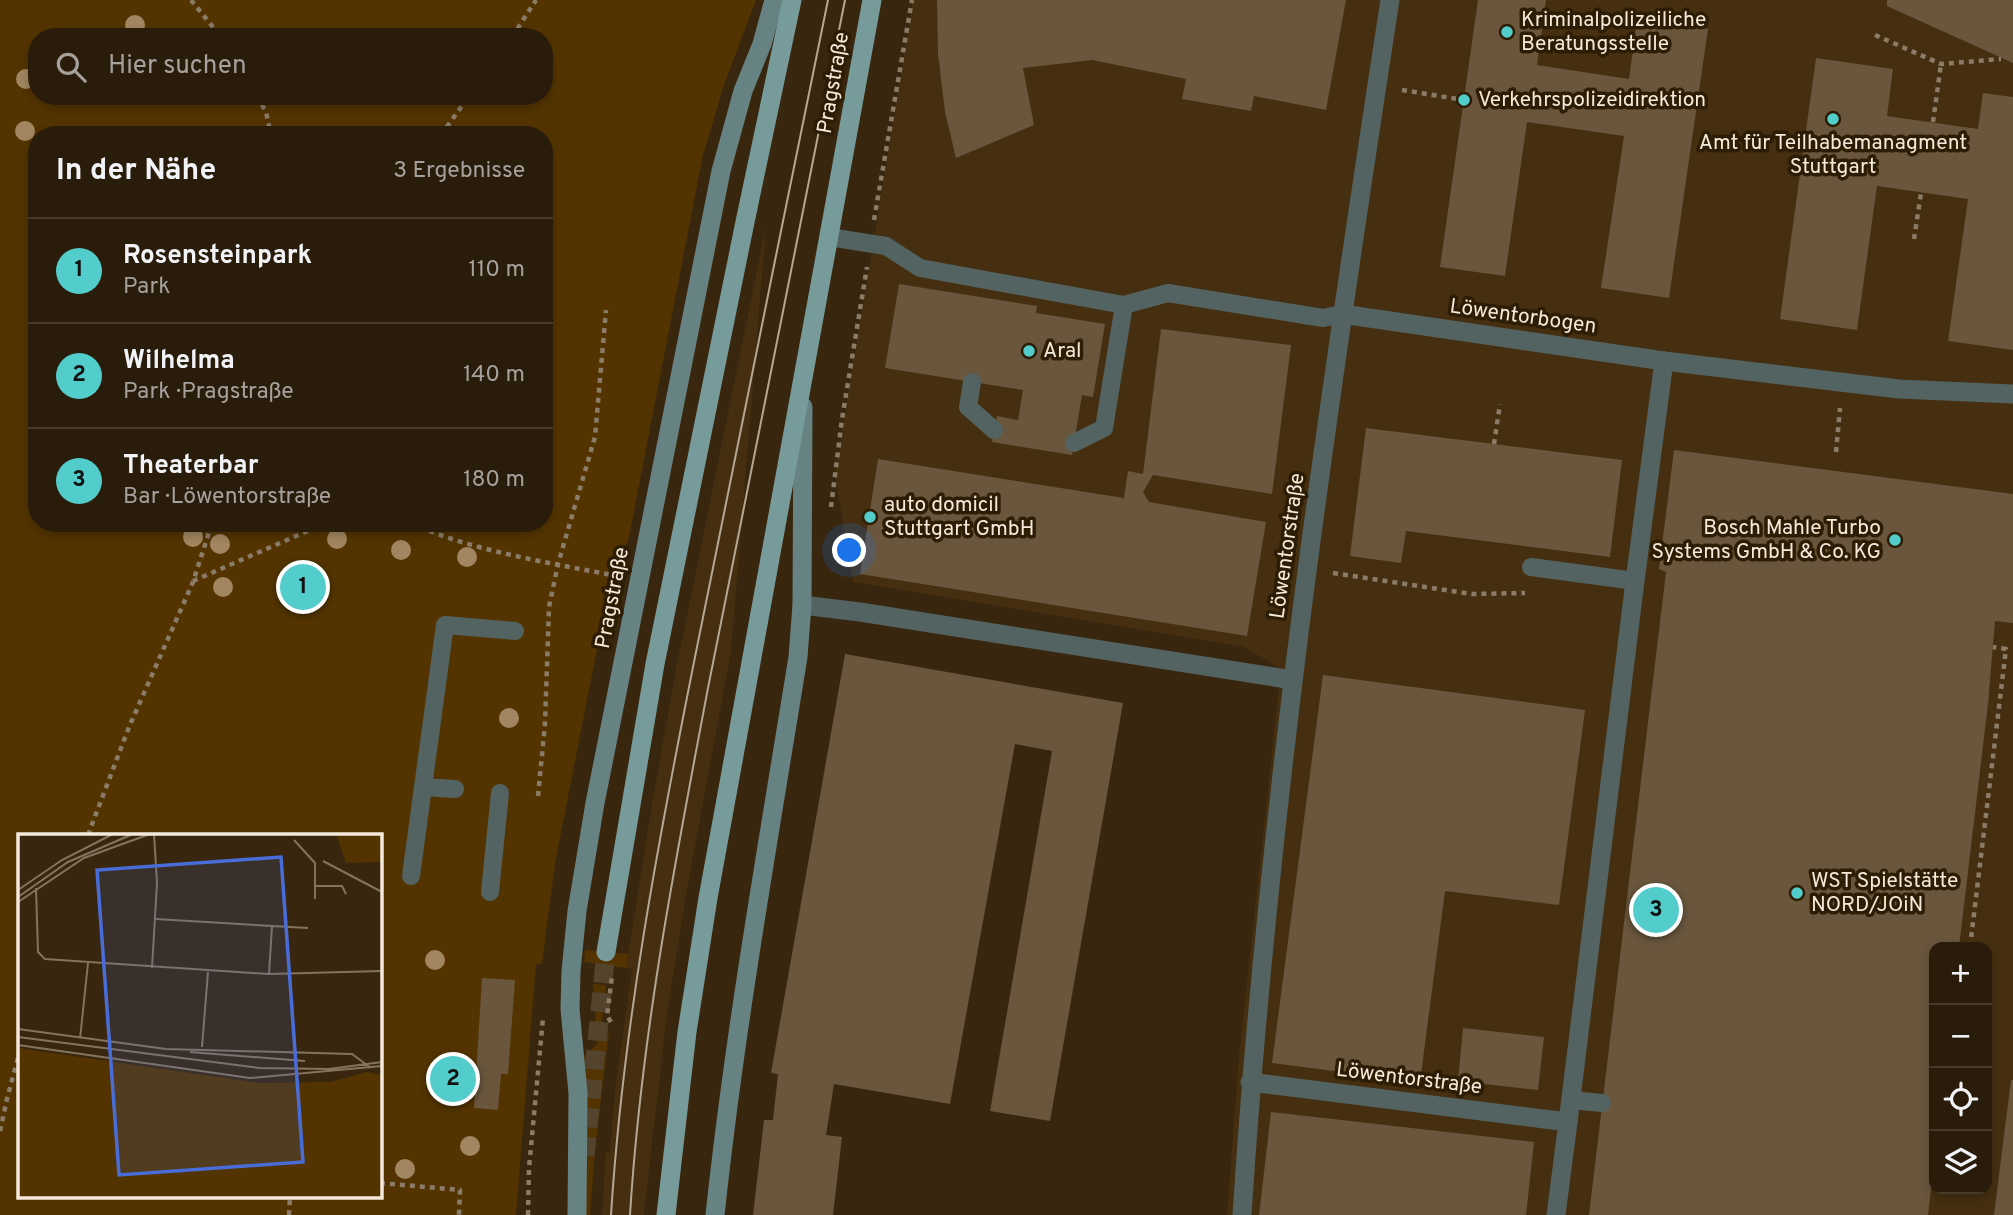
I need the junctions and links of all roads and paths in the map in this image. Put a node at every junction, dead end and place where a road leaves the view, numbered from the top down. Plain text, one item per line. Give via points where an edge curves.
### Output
1 (191, 0) edge
2 (536, 0) edge
3 (774, 0) edge
4 (792, 0) edge
5 (872, 0) edge
6 (912, 0) edge
7 (1390, 0) edge
8 (214, 28) edge
9 (518, 28) edge
10 (1875, 35) dead end
11 (2001, 59) dead end
12 (1941, 64) junction
13 (1423, 94) dead end
14 (1464, 100) dead end
15 (262, 105) edge
16 (462, 105) edge
17 (1933, 122) dead end
18 (269, 126) edge
19 (447, 126) edge
20 (1921, 192) dead end
21 (829, 237) junction
22 (1914, 239) dead end
23 (870, 243) junction
24 (1124, 305) junction
25 (606, 310) dead end
26 (1342, 314) junction
27 (1664, 361) junction
28 (804, 369) junction
29 (972, 382) dead end
30 (1842, 382) junction
31 (2013, 394) edge
32 (1500, 404) dead end
33 (994, 430) dead end
34 (1074, 443) dead end
35 (1494, 444) dead end
36 (1836, 452) dead end
37 (830, 511) dead end
38 (209, 532) edge
39 (306, 532) edge
40 (433, 532) edge
41 (558, 564) junction
42 (1531, 567) dead end
43 (1308, 569) junction
44 (629, 579) dead end
45 (1635, 581) junction
46 (193, 582) junction
47 (1537, 593) dead end
48 (802, 605) junction
49 (515, 631) dead end
50 (1993, 647) dead end
51 (1293, 680) junction
52 (423, 787) junction
53 (455, 789) dead end
54 (500, 793) dead end
55 (538, 796) dead end
56 (88, 834) edge
57 (411, 876) dead end
58 (490, 892) dead end
59 (1971, 942) edge
60 (606, 952) tunnel mouth
61 (613, 976) dead end
62 (543, 1011) dead end
63 (611, 1022) dead end
64 (18, 1058) edge
65 (1250, 1082) junction
66 (1571, 1100) junction
67 (1602, 1103) dead end
68 (1568, 1122) junction
69 (0, 1131) edge
70 (382, 1183) edge
71 (458, 1215) edge
72 (528, 1215) edge
73 (577, 1215) edge
74 (666, 1215) edge
75 (715, 1215) edge
76 (1242, 1215) edge
77 (1556, 1215) edge

1 - 8 path
2 - 9 path
3 - 73 main road, Pragstraße via 721,170 584,867 573,941 570,1009 578,1093
4 - 60 main road via 655,664
5 - 21 main road, Pragstraße
6 - 23 path
7 - 26 street
10 - 12 path
11 - 12 path
12 - 17 path
13 - 14 path
15 - 18 path
16 - 19 path
20 - 22 path
21 - 23 lane
21 - 28 main road, Pragstraße
23 - 24 lane via 886,246 920,268 988,289
23 - 37 path
24 - 26 lane via 1168,293 1323,318
24 - 34 lane via 1104,428
25 - 41 path via 595,437
26 - 27 street, Löwentorbogen
26 - 43 street, Löwentorstraße
27 - 30 street, Löwentorbogen
27 - 45 street
28 - 48 main road, Pragstraße
28 - 74 main road via 708,898
29 - 33 lane via 968,407
30 - 31 street, Löwentorbogen
30 - 36 path
32 - 35 path
38 - 46 path
39 - 46 path
40 - 41 path
41 - 44 path
41 - 55 path via 549,607
42 - 45 lane
43 - 47 path via 1472,594
43 - 51 street, Löwentorstraße
45 - 66 street
46 - 56 path
48 - 51 street
48 - 75 main road, Pragstraße via 798,657 729,1091
49 - 52 lane via 445,625
50 - 59 path via 2006,649
51 - 65 street, Löwentorstraße
52 - 53 lane
52 - 57 lane
54 - 58 lane
61 - 63 path via 607,1016
62 - 72 path
64 - 69 path
65 - 68 street, Löwentorstraße
65 - 76 street
66 - 67 lane
66 - 68 street
68 - 77 street
70 - 71 path via 460,1190

